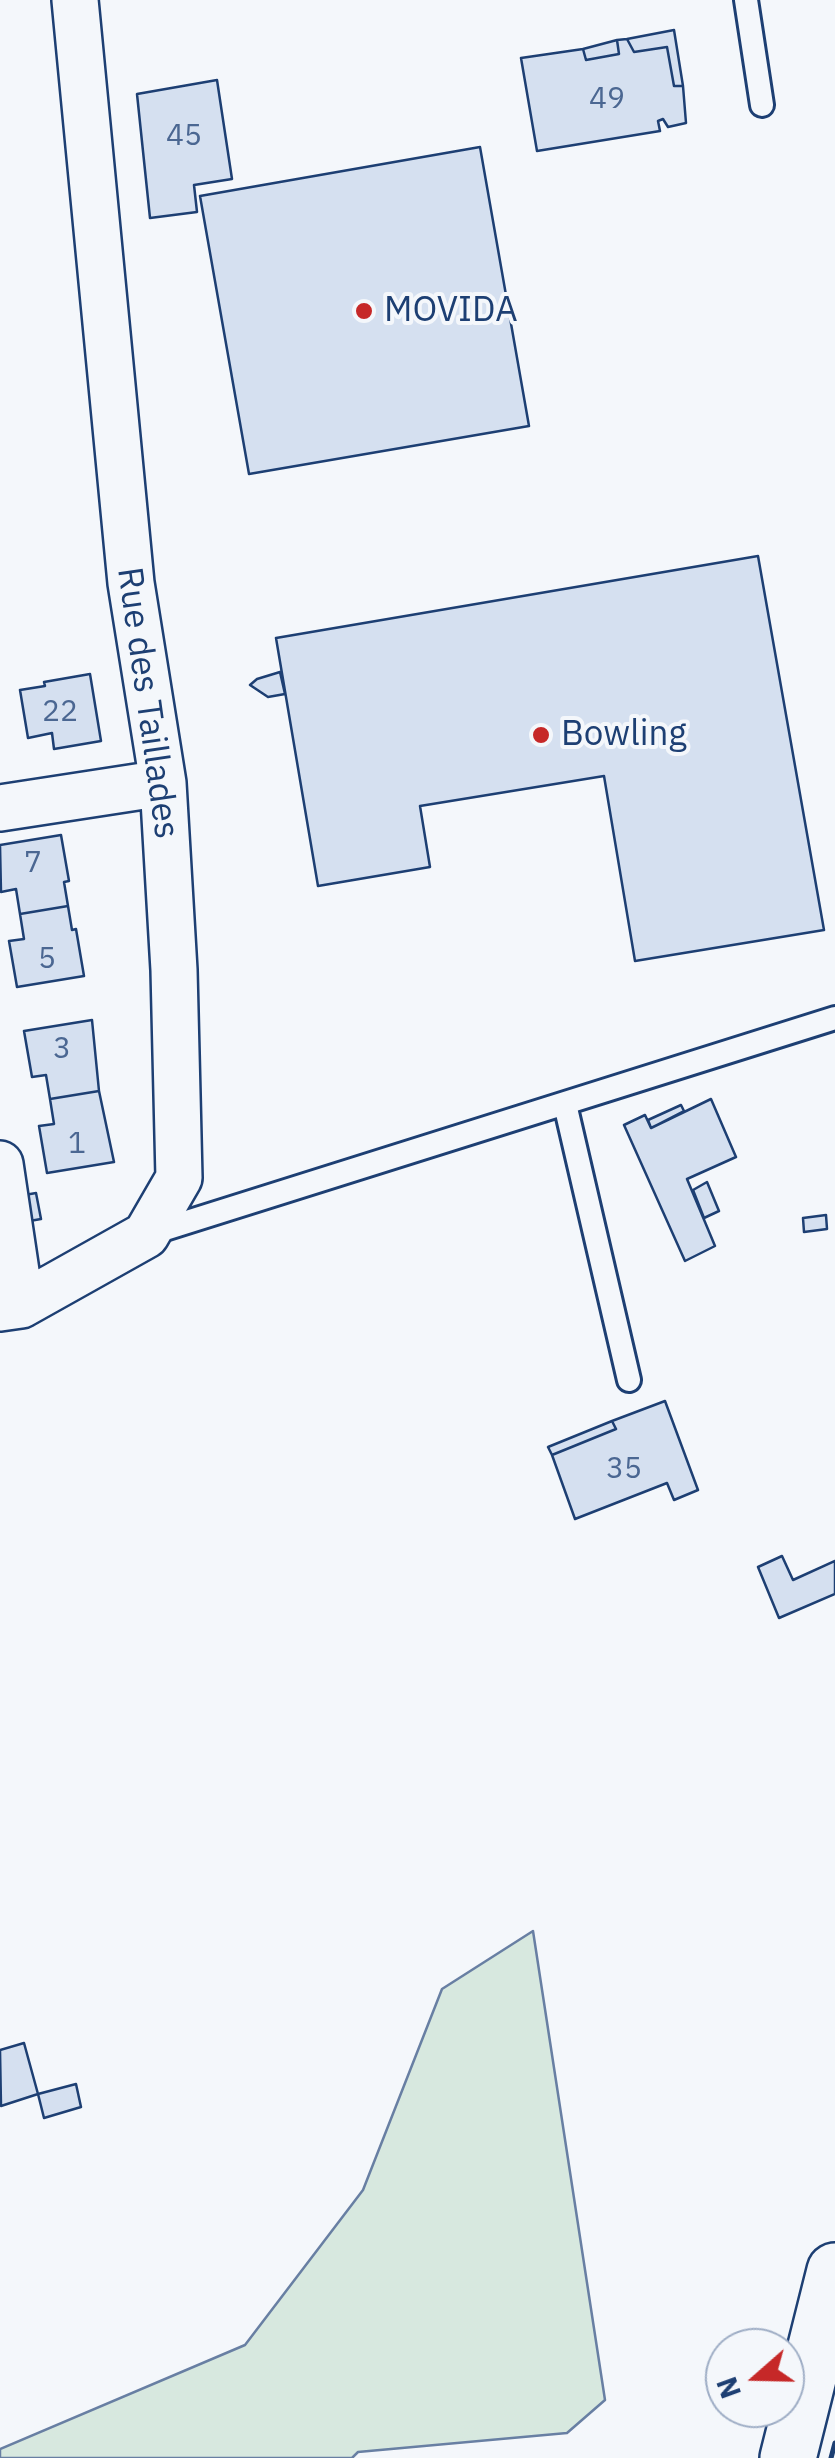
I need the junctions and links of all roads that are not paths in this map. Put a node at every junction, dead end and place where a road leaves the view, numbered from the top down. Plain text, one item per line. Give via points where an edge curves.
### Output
1 (75, 0) edge
2 (746, 0) edge
3 (762, 105) dead end
4 (163, 783) junction
5 (0, 808) edge
6 (835, 1018) edge
7 (565, 1104) junction
8 (0, 1164) edge
9 (146, 1236) junction
10 (11, 1307) edge
11 (628, 1380) dead end
12 (835, 2271) edge
13 (788, 2458) edge

1 - 4 street, Rue des Taillades via 131,583
2 - 3 lane
4 - 5 street
4 - 9 street, Rue des Taillades via 178,1178
6 - 7 lane
7 - 9 lane
7 - 11 lane
8 - 10 street
9 - 10 street
12 - 13 highway

